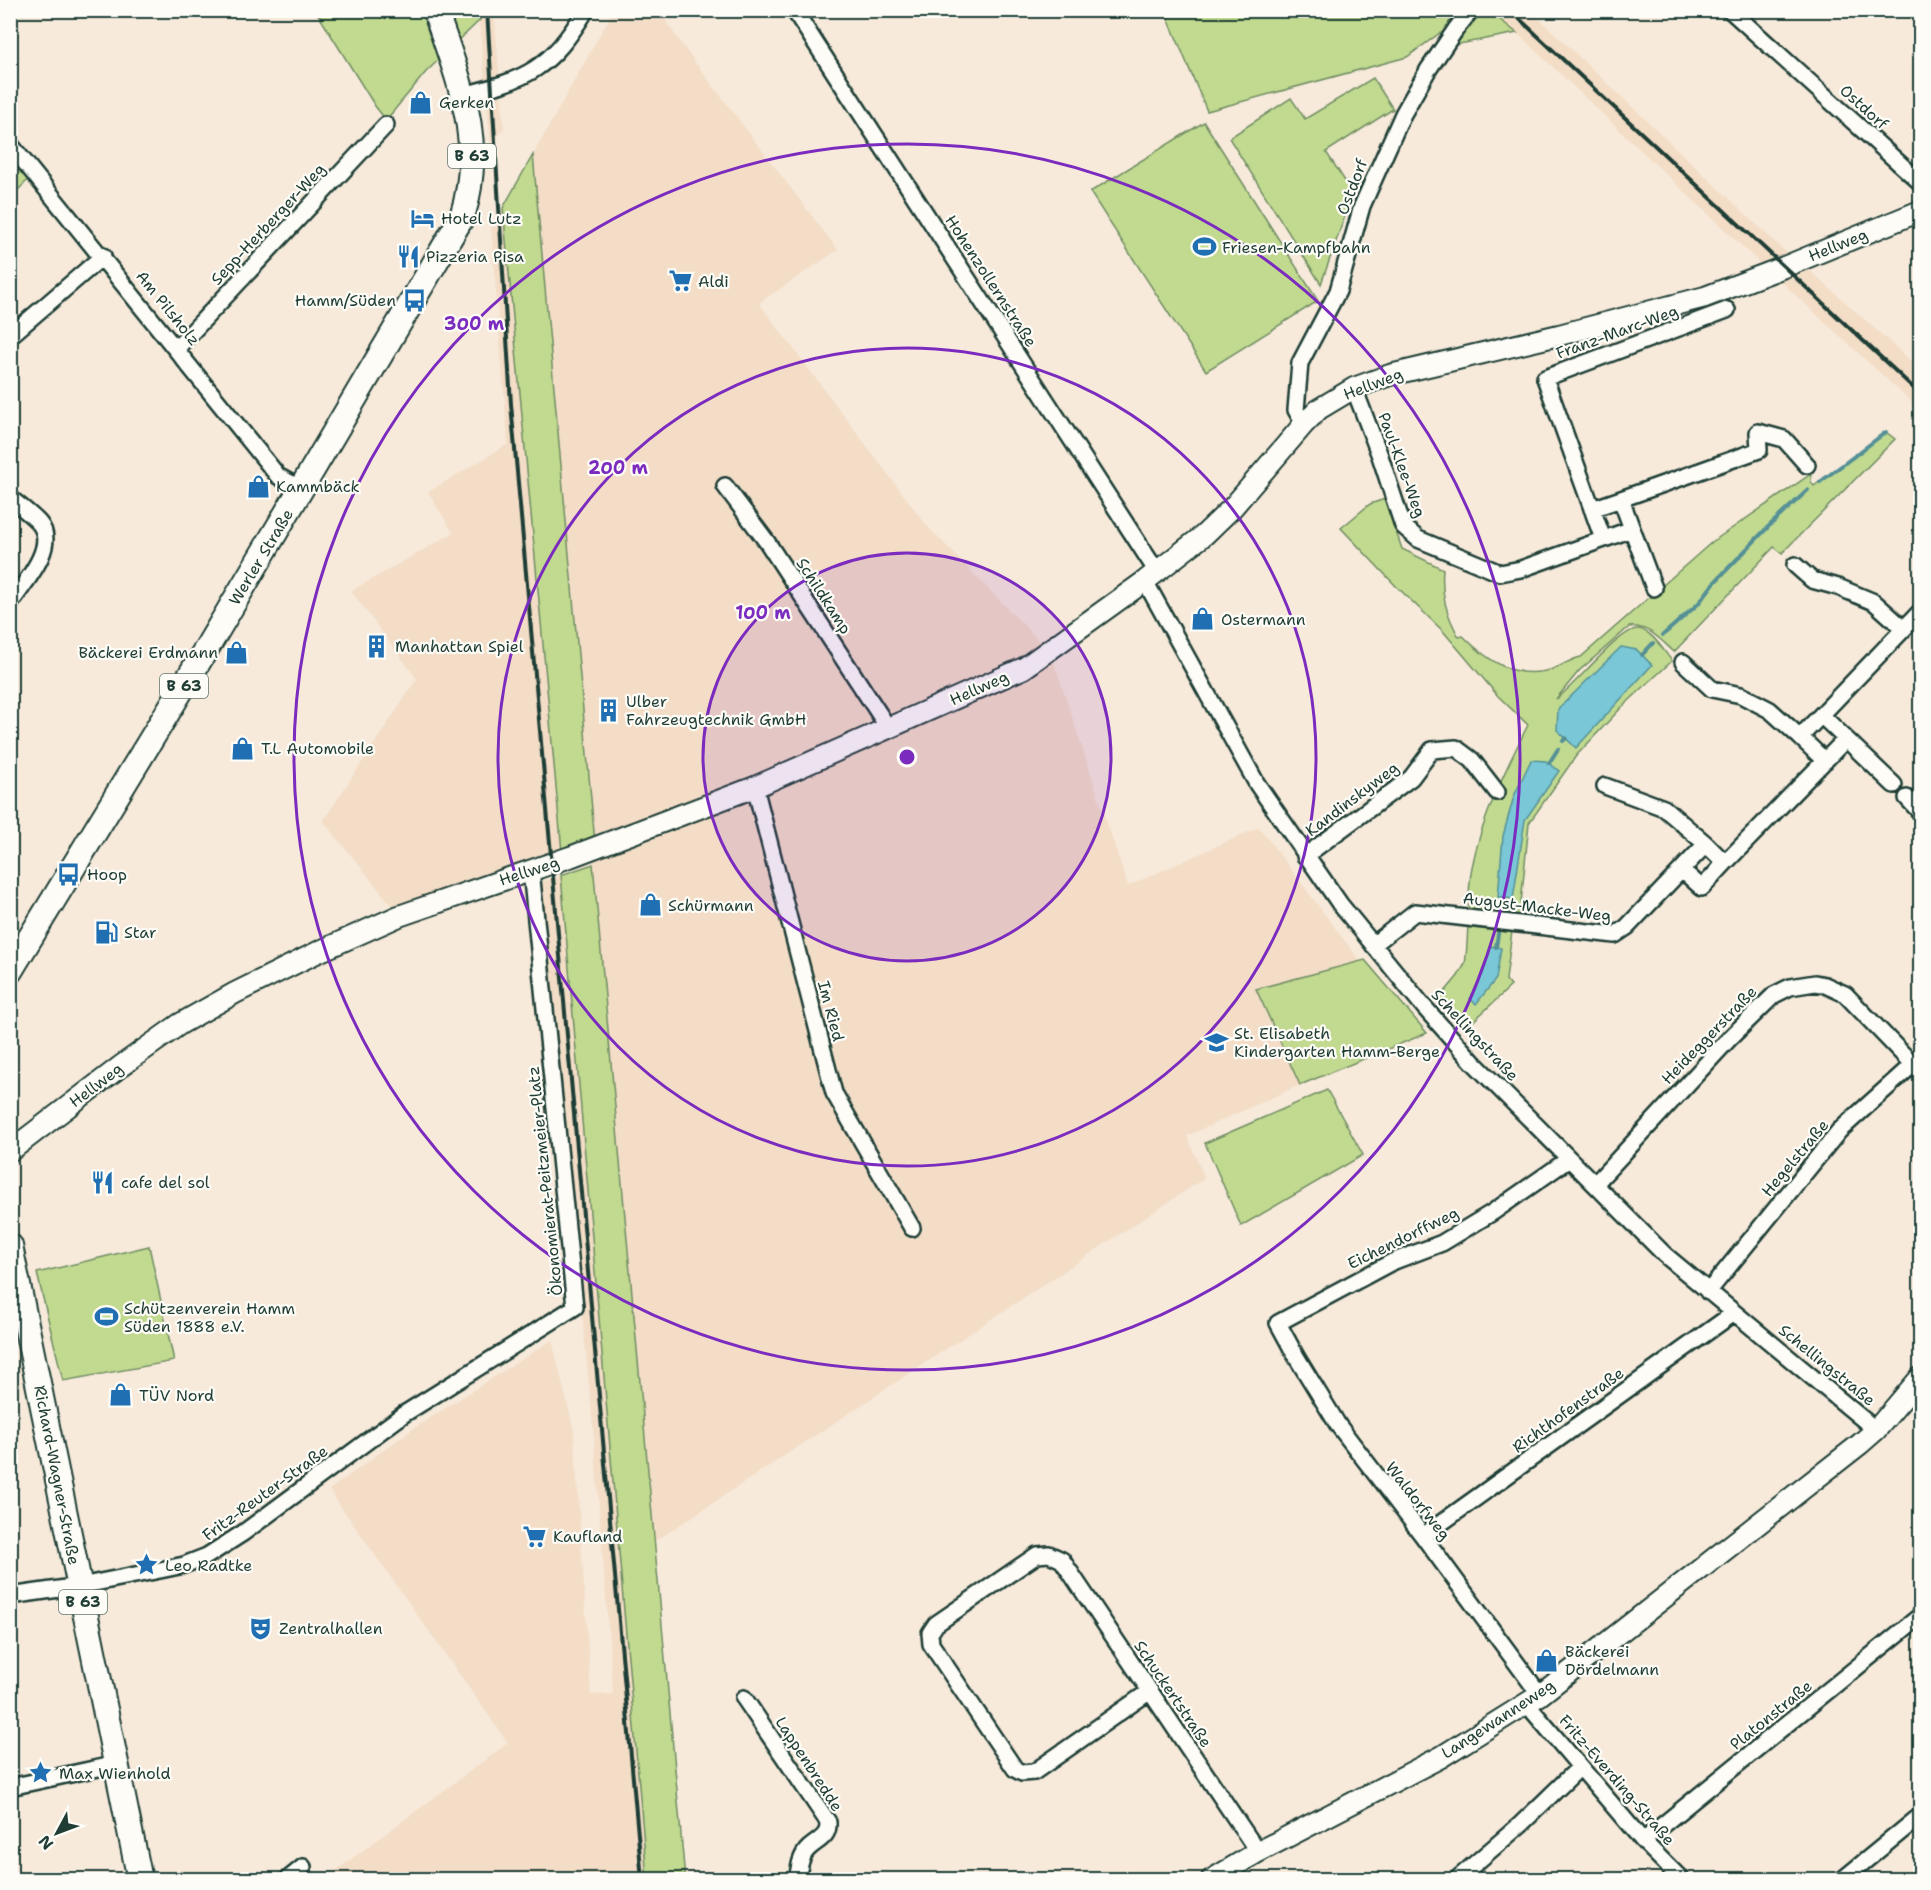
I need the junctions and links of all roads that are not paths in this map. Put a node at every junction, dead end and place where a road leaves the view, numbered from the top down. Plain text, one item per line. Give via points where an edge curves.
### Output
1 (435, 10) edge
2 (586, 10) edge
3 (794, 10) edge
4 (1471, 10) edge
5 (1730, 10) edge
6 (463, 95) junction
7 (386, 124) dead end
8 (10, 144) edge
9 (1920, 182) edge
10 (1920, 211) edge
11 (103, 256) junction
12 (1727, 310) dead end
13 (10, 336) edge
14 (177, 348) junction
15 (1354, 388) junction
16 (1304, 424) junction
17 (1807, 465) dead end
18 (725, 486) dead end
19 (301, 489) junction
20 (10, 498) edge
21 (1621, 499) junction
22 (1592, 509) junction
23 (1632, 529) junction
24 (1603, 539) junction
25 (1795, 565) dead end
26 (1151, 577) junction
27 (1654, 588) dead end
28 (10, 604) edge
29 (1920, 612) edge
30 (1904, 628) junction
31 (1683, 662) dead end
32 (1821, 715) junction
33 (889, 729) junction
34 (1800, 737) junction
35 (1846, 740) junction
36 (1825, 761) junction
37 (1894, 784) dead end
38 (1605, 786) dead end
39 (755, 787) junction
40 (1497, 792) dead end
41 (1907, 798) dead end
42 (1920, 812) edge
43 (1706, 844) junction
44 (1305, 856) junction
45 (1725, 863) junction
46 (531, 870) junction
47 (1682, 870) junction
48 (1373, 945) junction
49 (10, 971) edge
50 (1918, 1065) edge
51 (10, 1151) edge
52 (1569, 1159) junction
53 (1595, 1184) junction
54 (912, 1228) dead end
55 (10, 1246) edge
56 (1708, 1292) junction
57 (1734, 1313) junction
58 (1278, 1323) joint
59 (1920, 1378) edge
60 (1876, 1430) junction
61 (361, 1446) joint
62 (1423, 1536) junction
63 (80, 1586) junction
64 (10, 1596) edge
65 (1920, 1616) edge
66 (1150, 1691) junction
67 (744, 1698) dead end
68 (1533, 1699) junction
69 (117, 1764) junction
70 (1580, 1767) junction
71 (10, 1787) edge
72 (1920, 1816) edge
73 (1643, 1841) junction
74 (1258, 1852) junction
75 (303, 1867) dead end
76 (1673, 1877) edge
77 (140, 1880) edge
78 (287, 1880) edge
79 (798, 1880) edge
80 (1211, 1880) edge
81 (1456, 1880) edge
82 (1842, 1880) edge

1 - 6 main road, Werler Straße / B 63
2 - 6 street via 563,45 538,68 509,83
3 - 26 street, Hohenzollernstraße
4 - 16 street, Ostdorf via 1408,105 1362,206 1338,291 1300,363 1296,410
5 - 9 street, Ostdorf
6 - 19 main road, Werler Straße / B 63 via 472,144 471,185 462,217
7 - 14 street, Sepp-Herberger-Weg
8 - 11 street, Am Pilsholz
10 - 15 street, Hellweg via 1705,297 1390,375
11 - 13 street
11 - 14 street, Am Pilsholz
12 - 22 street, Franz-Marc-Weg via 1545,378
14 - 19 street, Am Pilsholz via 279,476
15 - 16 street, Hellweg via 1319,409
15 - 24 street, Paul-Klee-Weg via 1403,526 1418,539 1500,573
16 - 26 street, Hellweg via 1232,508
17 - 21 street via 1784,439 1758,432 1759,450
18 - 33 street, Schildkamp via 767,542
19 - 49 main road, Werler Straße / B 63
20 - 28 street via 40,524 45,538 44,552
21 - 22 street
21 - 23 street
22 - 24 street, Franz-Marc-Weg
23 - 24 street, Paul-Klee-Weg
23 - 27 street
25 - 30 street via 1812,580 1874,602
26 - 33 street, Hellweg via 1024,668
26 - 44 street, Schellingstraße via 1257,784
29 - 30 street
30 - 32 street
31 - 34 street via 1712,689 1741,695 1770,710
32 - 34 street
32 - 35 street
33 - 39 street, Hellweg
34 - 36 street
35 - 36 street
35 - 37 street
36 - 45 street
38 - 43 street via 1664,808
39 - 46 street, Hellweg
39 - 54 street, Im Ried via 834,1093
40 - 44 street, Kandinskyweg via 1472,760 1456,748 1432,750 1411,778
41 - 42 street
43 - 45 street
43 - 47 street, August-Macke-Weg
44 - 48 street, Schellingstraße
45 - 47 street via 1702,888
46 - 51 street, Hellweg via 399,916 235,993 180,1024
46 - 61 street, Ökonomierat-Peitzmeier-Platz via 575,1307 404,1414
47 - 48 street, August-Macke-Weg via 1616,935 1415,912
48 - 52 street, Schellingstraße via 1445,1032
50 - 53 street, Heideggerstraße via 1845,994 1815,983 1790,987 1774,994 1730,1038
50 - 56 street, Hegelstraße via 1839,1131
52 - 53 street, Schellingstraße
52 - 58 street, Eichendorffweg via 1442,1243 1392,1262
53 - 56 street, Schellingstraße
55 - 63 main road, Richard-Wagner-Straße / B 63
56 - 57 street, Schellingstraße
57 - 60 street, Schellingstraße
57 - 62 street, Richthofenstraße
58 - 62 street, Waldorfweg via 1338,1425
59 - 60 street, Langewanneweg
60 - 68 street, Langewanneweg
61 - 63 street, Fritz-Reuter-Straße via 207,1556 184,1565
62 - 68 street, Waldorfweg
63 - 64 street, Fritz-Reuter-Straße
63 - 69 main road, Richard-Wagner-Straße / B 63
65 - 73 street, Platonstraße
66 - 66 street, Schuckertstraße via 1066,1564 1048,1554 1037,1555 936,1624 930,1633 931,1644 1018,1772 1030,1773
66 - 74 street, Schuckertstraße
67 - 79 street, Lappenbredde via 828,1822 826,1835 803,1856
68 - 70 street, Fritz-Everding-Straße
68 - 74 street, Langewanneweg via 1441,1757
69 - 71 street
69 - 77 main road, Richard-Wagner-Straße / B 63
70 - 73 street, Fritz-Everding-Straße
70 - 81 street
72 - 82 street
73 - 76 street, Fritz-Everding-Straße
74 - 80 street, Langewanneweg
75 - 78 street

